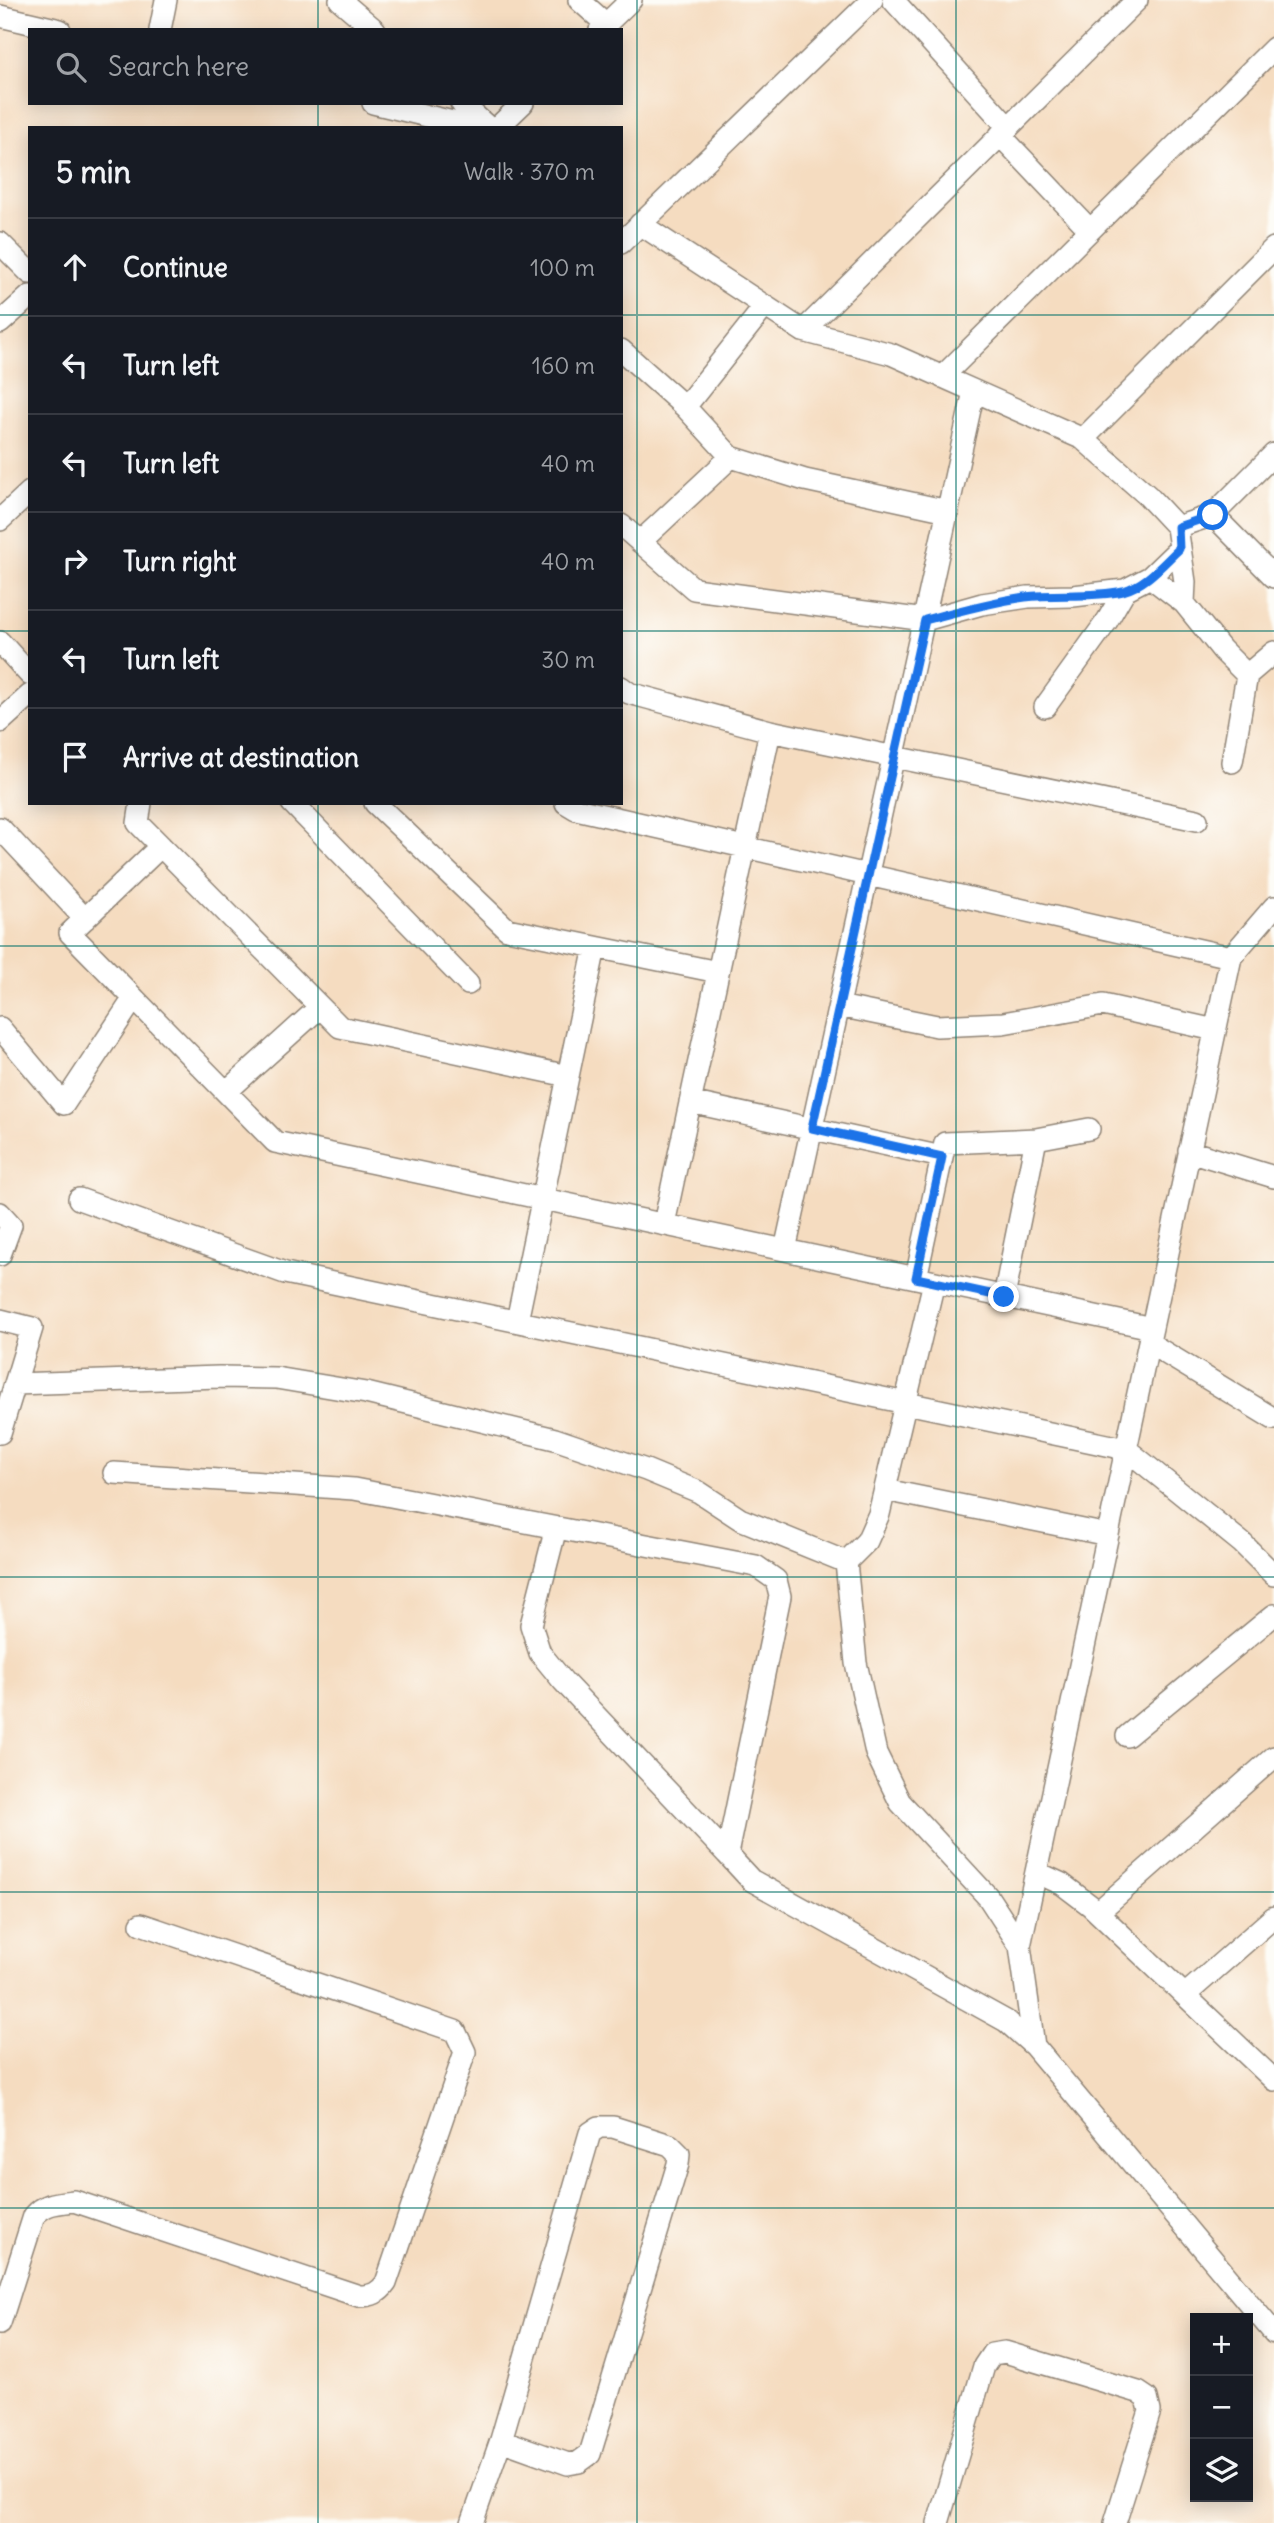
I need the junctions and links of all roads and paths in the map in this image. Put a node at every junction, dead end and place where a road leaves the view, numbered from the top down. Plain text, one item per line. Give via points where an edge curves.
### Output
1 (166, 0) edge
2 (340, 0) edge
3 (579, 0) edge
4 (631, 0) edge
5 (893, 0) edge
6 (1137, 0) edge
7 (859, 4) edge
8 (0, 16) edge
9 (603, 27) edge
10 (51, 28) edge
11 (160, 28) edge
12 (373, 28) edge
13 (1274, 48) edge
14 (381, 105) edge
15 (463, 105) edge
16 (521, 105) edge
17 (470, 126) edge
18 (487, 126) edge
19 (500, 126) edge
20 (1004, 131) junction
21 (640, 224) junction
22 (1090, 230) junction
23 (623, 241) edge
24 (0, 243) edge
25 (1274, 248) edge
26 (28, 271) edge
27 (28, 298) edge
28 (765, 306) junction
29 (0, 323) edge
30 (803, 331) junction
31 (623, 352) edge
32 (942, 377) junction
33 (974, 391) junction
34 (685, 407) junction
35 (1083, 439) junction
36 (1274, 454) edge
37 (731, 457) junction
38 (28, 494) edge
39 (948, 511) junction
40 (1213, 515) junction
41 (0, 520) edge
42 (623, 527) edge
43 (1178, 527) junction
44 (640, 542) junction
45 (1179, 549) junction
46 (1150, 577) junction
47 (1274, 577) edge
48 (1125, 590) junction
49 (1184, 603) junction
50 (925, 620) junction
51 (0, 642) edge
52 (1274, 652) edge
53 (28, 673) edge
54 (1247, 675) junction
55 (623, 688) edge
56 (28, 697) edge
57 (1045, 707) dead end
58 (0, 722) edge
59 (770, 731) junction
60 (895, 757) junction
61 (1232, 762) dead end
62 (141, 805) edge
63 (294, 805) edge
64 (376, 805) edge
65 (569, 805) edge
66 (1197, 820) dead end
67 (0, 828) edge
68 (161, 846) junction
69 (745, 848) junction
70 (868, 875) junction
71 (1274, 907) edge
72 (85, 919) junction
73 (596, 947) junction
74 (1231, 957) junction
75 (718, 972) junction
76 (468, 984) dead end
77 (134, 998) junction
78 (839, 1006) junction
79 (320, 1007) junction
80 (0, 1028) edge
81 (1215, 1030) junction
82 (568, 1076) junction
83 (226, 1092) junction
84 (690, 1102) junction
85 (812, 1128) junction
86 (1089, 1129) dead end
87 (1036, 1139) junction
88 (1189, 1151) junction
89 (942, 1157) junction
90 (1274, 1177) edge
91 (79, 1199) dead end
92 (543, 1199) junction
93 (0, 1213) edge
94 (664, 1224) junction
95 (785, 1250) junction
96 (0, 1255) edge
97 (925, 1280) junction
98 (1004, 1297) junction
99 (0, 1320) edge
100 (517, 1321) junction
101 (1150, 1335) junction
102 (15, 1384) junction
103 (905, 1403) junction
104 (1274, 1419) edge
105 (0, 1433) edge
106 (1126, 1450) junction
107 (114, 1472) dead end
108 (885, 1490) junction
109 (556, 1528) junction
110 (1108, 1535) junction
111 (846, 1562) junction
112 (1274, 1575) edge
113 (1274, 1615) edge
114 (1127, 1736) dead end
115 (1274, 1757) edge
116 (727, 1854) junction
117 (1036, 1872) junction
118 (1098, 1912) junction
119 (1274, 1917) edge
120 (141, 1924) dead end
121 (1020, 1947) junction
122 (1185, 1995) junction
123 (1034, 2046) junction
124 (1274, 2080) edge
125 (0, 2323) edge
126 (1274, 2333) edge
127 (501, 2440) junction
128 (472, 2523) edge
129 (939, 2523) edge
130 (1115, 2523) edge

1 - 11 street
2 - 12 street
3 - 9 street
4 - 9 street
5 - 20 street
6 - 20 street
7 - 21 street
8 - 10 street
13 - 22 street
14 - 17 street
15 - 18 street
16 - 19 street
20 - 22 street
20 - 30 street
21 - 23 street
21 - 28 street
22 - 32 street
24 - 26 street
25 - 35 street
27 - 29 street
28 - 30 street
28 - 34 street
30 - 32 street via 891,354
31 - 34 street
32 - 33 street
33 - 35 street
33 - 39 street
34 - 37 street
35 - 43 street
36 - 40 street
37 - 39 street via 805,480
37 - 44 street
38 - 41 street
39 - 50 street
40 - 43 street
40 - 47 street
42 - 44 street
43 - 45 street
44 - 50 street via 694,589
45 - 46 street
45 - 49 street
46 - 48 street
46 - 49 street
48 - 50 street via 1028,597
48 - 57 street
49 - 54 street
50 - 60 street
51 - 53 street
52 - 54 street
54 - 61 street
55 - 59 street
56 - 58 street
59 - 60 street
59 - 69 street
60 - 66 street
60 - 70 street
62 - 68 street via 138,823
63 - 76 street
64 - 73 street via 508,929
65 - 69 street
67 - 72 street
68 - 72 street
68 - 79 street
69 - 70 street
69 - 75 street
70 - 74 street
70 - 78 street
71 - 74 street
72 - 77 street via 70,933
73 - 75 street
73 - 82 street
74 - 81 street
75 - 84 street
77 - 80 street via 64,1104
77 - 83 street
78 - 81 street via 937,1026 1003,1023 1103,1006
78 - 85 street
79 - 82 street via 340,1027
79 - 83 street
81 - 88 street
82 - 92 street
83 - 92 street via 275,1142
84 - 85 street
84 - 94 street
85 - 89 street
85 - 95 street
86 - 87 street
87 - 89 street via 945,1143
87 - 98 street
88 - 90 street
88 - 101 street
89 - 97 street
91 - 100 street via 285,1273
92 - 94 street
92 - 100 street
93 - 96 street via 11,1225
94 - 95 street
95 - 97 street
97 - 98 street
97 - 103 street
98 - 101 street
99 - 102 street via 32,1328
100 - 103 street
101 - 104 street
101 - 106 street
102 - 105 street
102 - 111 street via 276,1378 366,1393 555,1439 646,1470 699,1492 740,1519
103 - 106 street
103 - 108 street
106 - 110 street
106 - 112 street via 1242,1543
107 - 109 street via 354,1489
108 - 110 street
108 - 111 street via 867,1541
109 - 116 street via 531,1625 540,1653
109 - 116 street via 756,1566 776,1580 780,1596
110 - 117 street
111 - 121 street via 856,1663 876,1752 900,1802 988,1897
113 - 114 street
115 - 118 street
116 - 123 street via 751,1880 1006,2021
117 - 118 street via 1062,1884
117 - 121 street
118 - 122 street
119 - 122 street
120 - 125 street via 456,2031 465,2052 386,2283 381,2291 359,2296 74,2201 52,2203 34,2216
121 - 123 street
122 - 124 street
123 - 126 street
127 - 127 street via 568,2464 590,2454 678,2164 679,2154 670,2145 613,2127 599,2127 590,2133
127 - 128 street
129 - 130 street via 984,2366 992,2354 1005,2352 1147,2398 1150,2411

